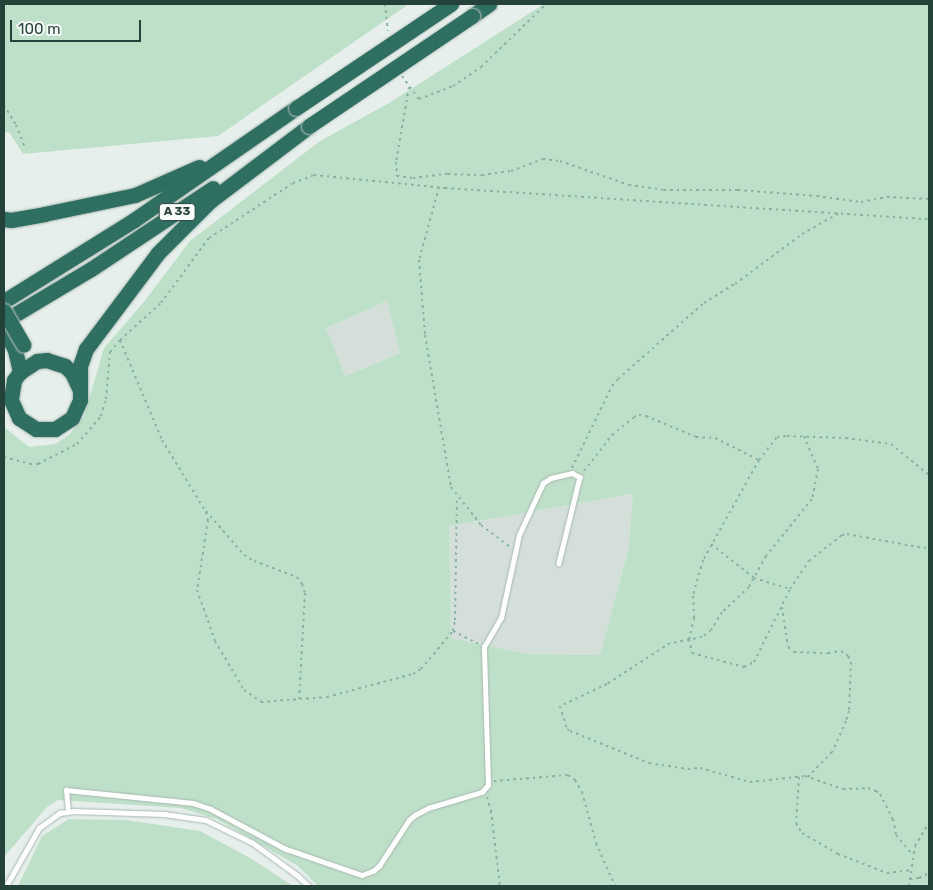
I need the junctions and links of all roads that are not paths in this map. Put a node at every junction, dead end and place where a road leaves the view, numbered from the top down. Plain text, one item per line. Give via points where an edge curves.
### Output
1 (450, 4) edge
2 (489, 4) edge
3 (296, 108) junction
4 (309, 126) junction
5 (4, 219) edge
6 (4, 302) edge
7 (4, 310) edge
8 (4, 321) edge
9 (4, 329) edge
10 (20, 348) junction
11 (57, 362) junction
12 (20, 372) junction
13 (80, 390) junction
14 (9, 407) edge
15 (559, 563) dead end
16 (68, 812) junction
17 (6, 886) edge
18 (308, 886) edge

1 - 3 highway, A 33, bridge
2 - 4 highway, A 33, bridge
3 - 5 highway via 203,165 135,195
3 - 6 highway, A 33 via 134,220
4 - 8 highway, A 33
4 - 13 highway via 210,201 158,254 86,349 80,366
7 - 10 highway, bridge
9 - 10 highway
10 - 11 highway via 38,358
10 - 12 highway
11 - 12 highway via 37,361
11 - 13 highway via 72,372
12 - 14 highway via 11,390
13 - 14 highway via 78,409 72,418 56,429 46,430 26,424
15 - 16 lane via 580,477 577,474 550,478 543,483 519,535 502,618 484,647 489,781 485,789 415,815 374,871 362,875 286,849 211,809 193,803 66,790
16 - 17 lane via 60,813 39,828
16 - 18 lane via 164,814 206,820 253,844

